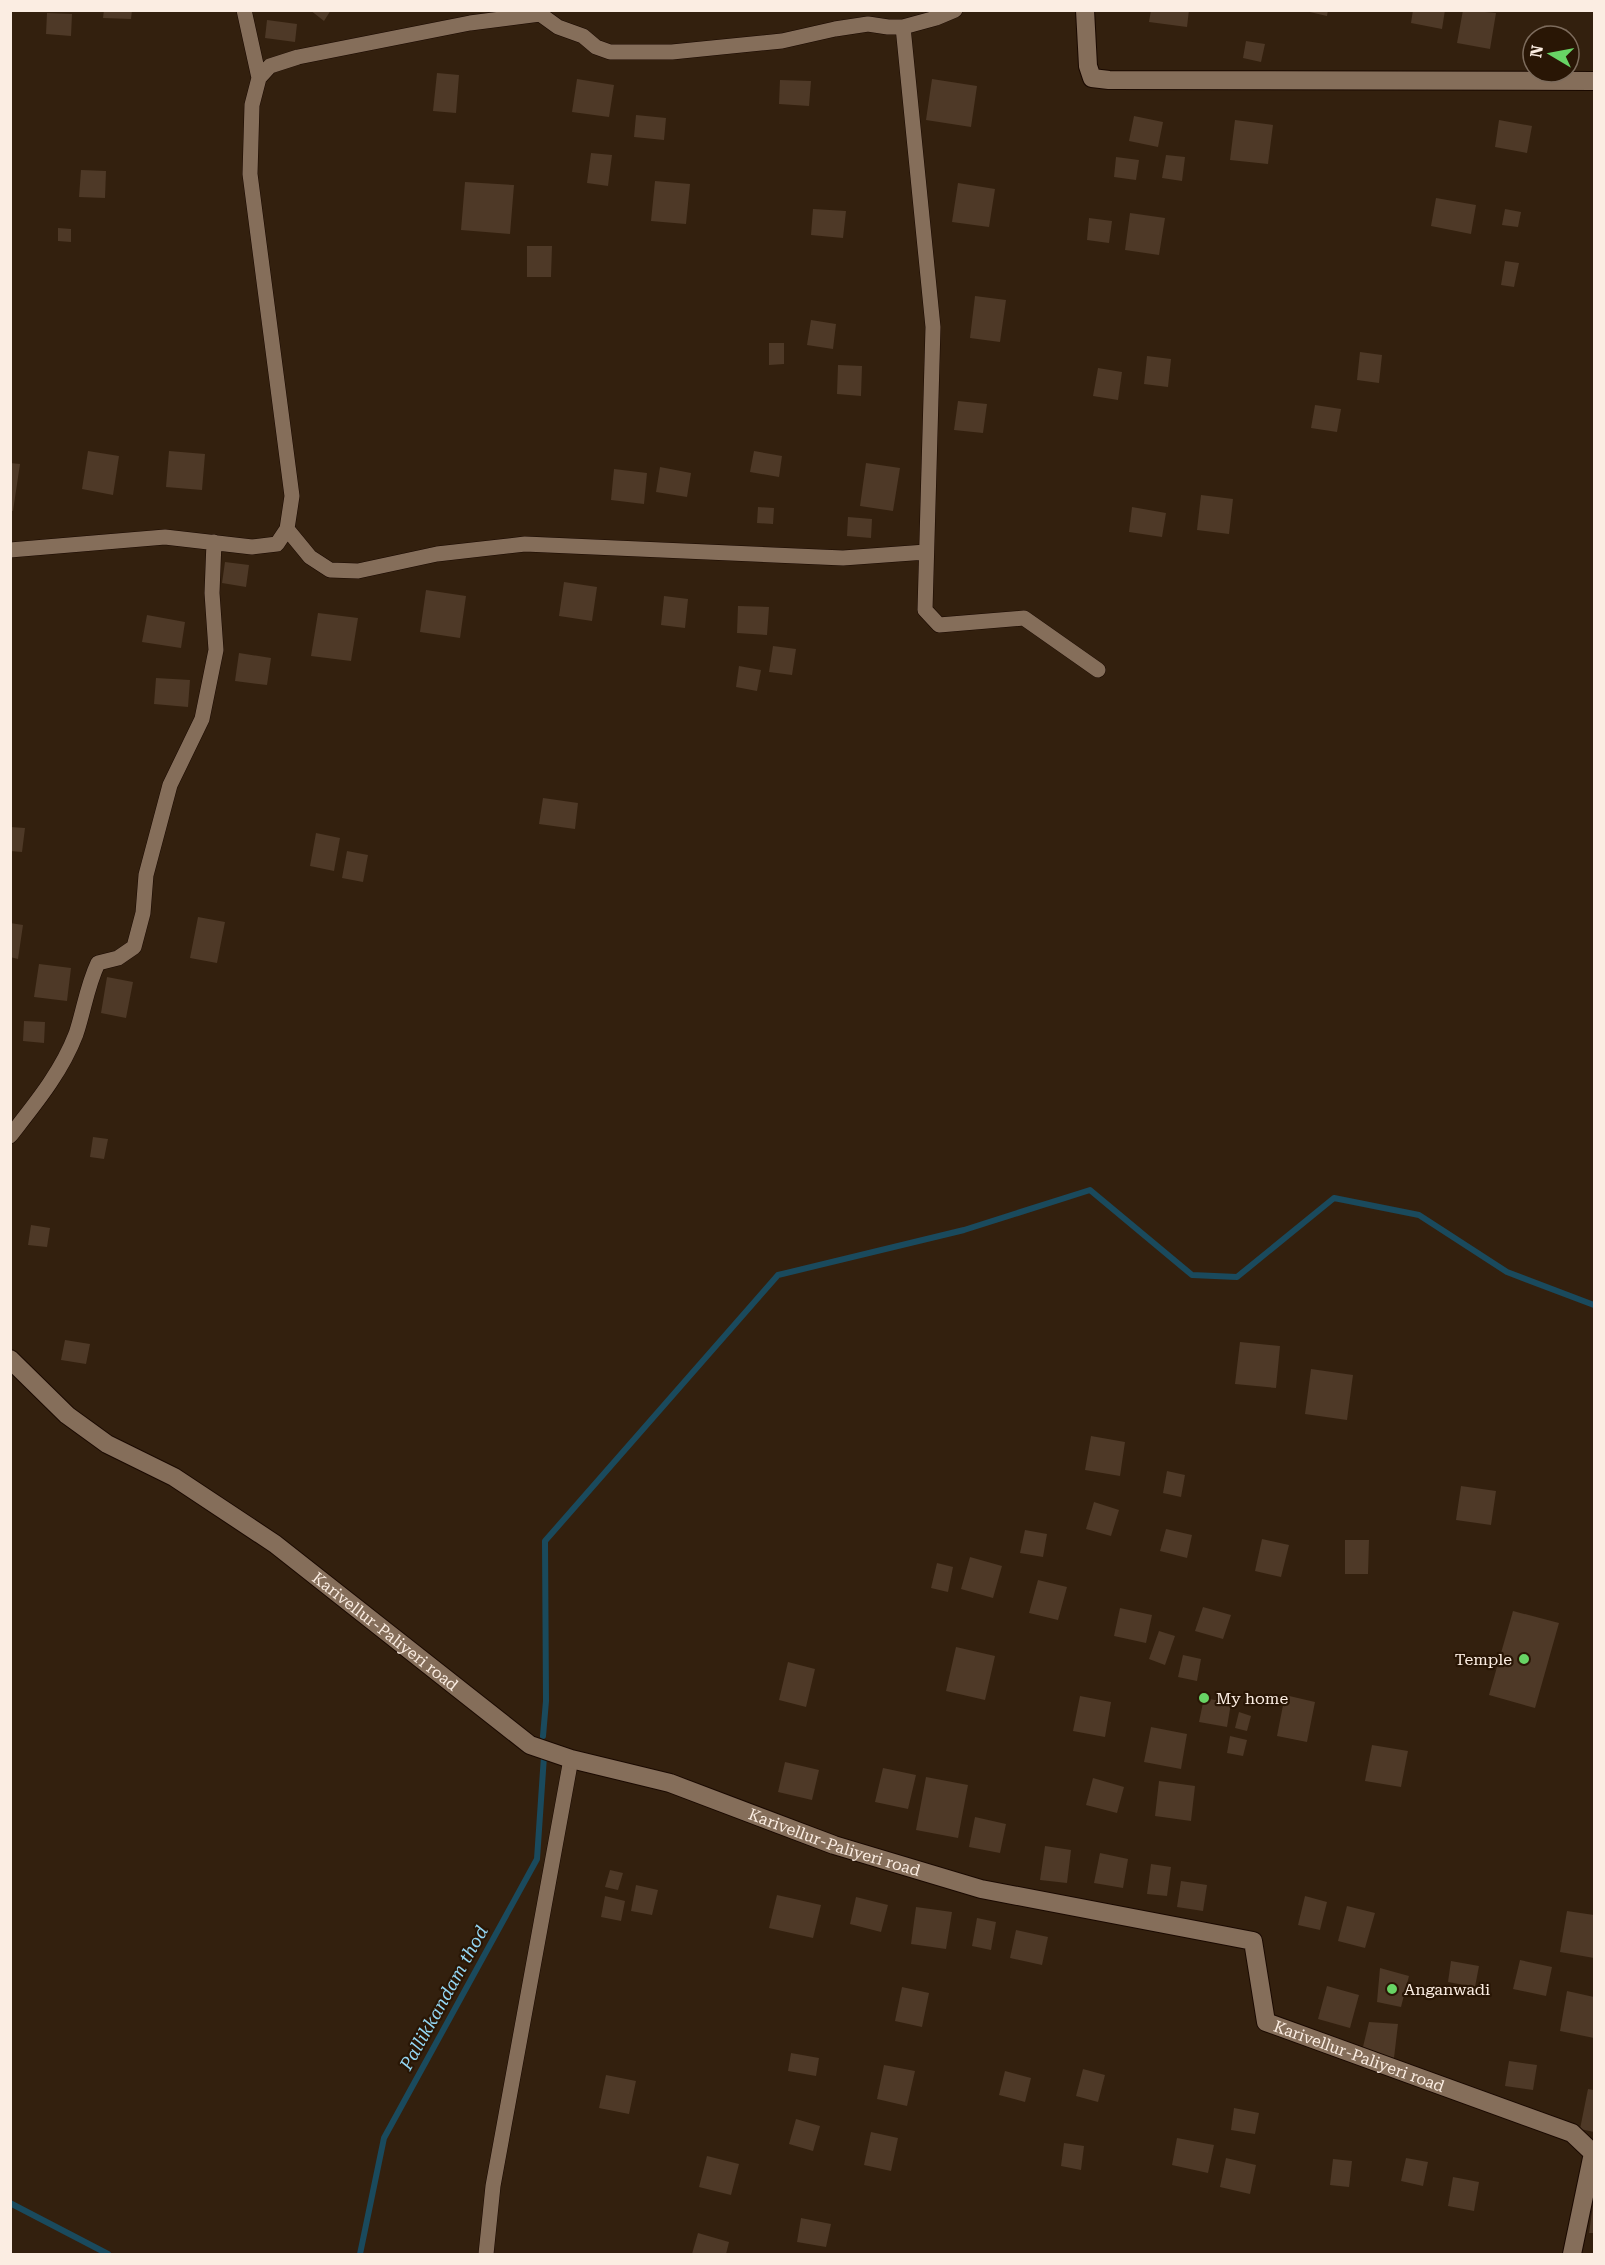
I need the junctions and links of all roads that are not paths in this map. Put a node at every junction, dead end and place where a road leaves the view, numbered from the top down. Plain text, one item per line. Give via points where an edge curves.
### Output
1 (244, 10) edge
2 (955, 10) edge
3 (1085, 10) edge
4 (540, 12) edge
5 (865, 17) edge
6 (903, 27) junction
7 (260, 78) junction
8 (1594, 81) edge
9 (287, 529) junction
10 (214, 542) junction
11 (10, 550) edge
12 (926, 552) junction
13 (1098, 670) dead end
14 (10, 1136) edge
15 (10, 1359) edge
16 (571, 1759) junction
17 (1590, 2144) edge
18 (486, 2254) edge
19 (1572, 2254) edge

1 - 7 street
2 - 6 street
3 - 8 street via 1092,78 1109,81
4 - 5 street via 558,27 610,52 672,52 782,41 835,29
4 - 7 street via 298,57 270,66
5 - 6 street via 888,27
6 - 12 street via 933,327
7 - 9 street via 252,105 250,174 292,496
9 - 10 street via 277,544 252,547
9 - 12 street via 310,557 330,570 358,571 437,554 525,544 843,558
10 - 11 street via 165,537
10 - 14 street via 216,650 202,719 170,785 146,875 143,913 134,946 118,958 98,963 89,981 76,1034 51,1084
12 - 13 street via 925,610 939,625 1024,618
15 - 16 street, Karivellur-Paliyeri road via 67,1415 107,1444 174,1477 274,1544 530,1745
16 - 17 street, Karivellur-Paliyeri road via 670,1783 834,1845 981,1888 1253,1941 1266,2022 1572,2133
16 - 18 street via 493,2186
17 - 19 street, Karivellur-Paliyeri road via 1593,2153

